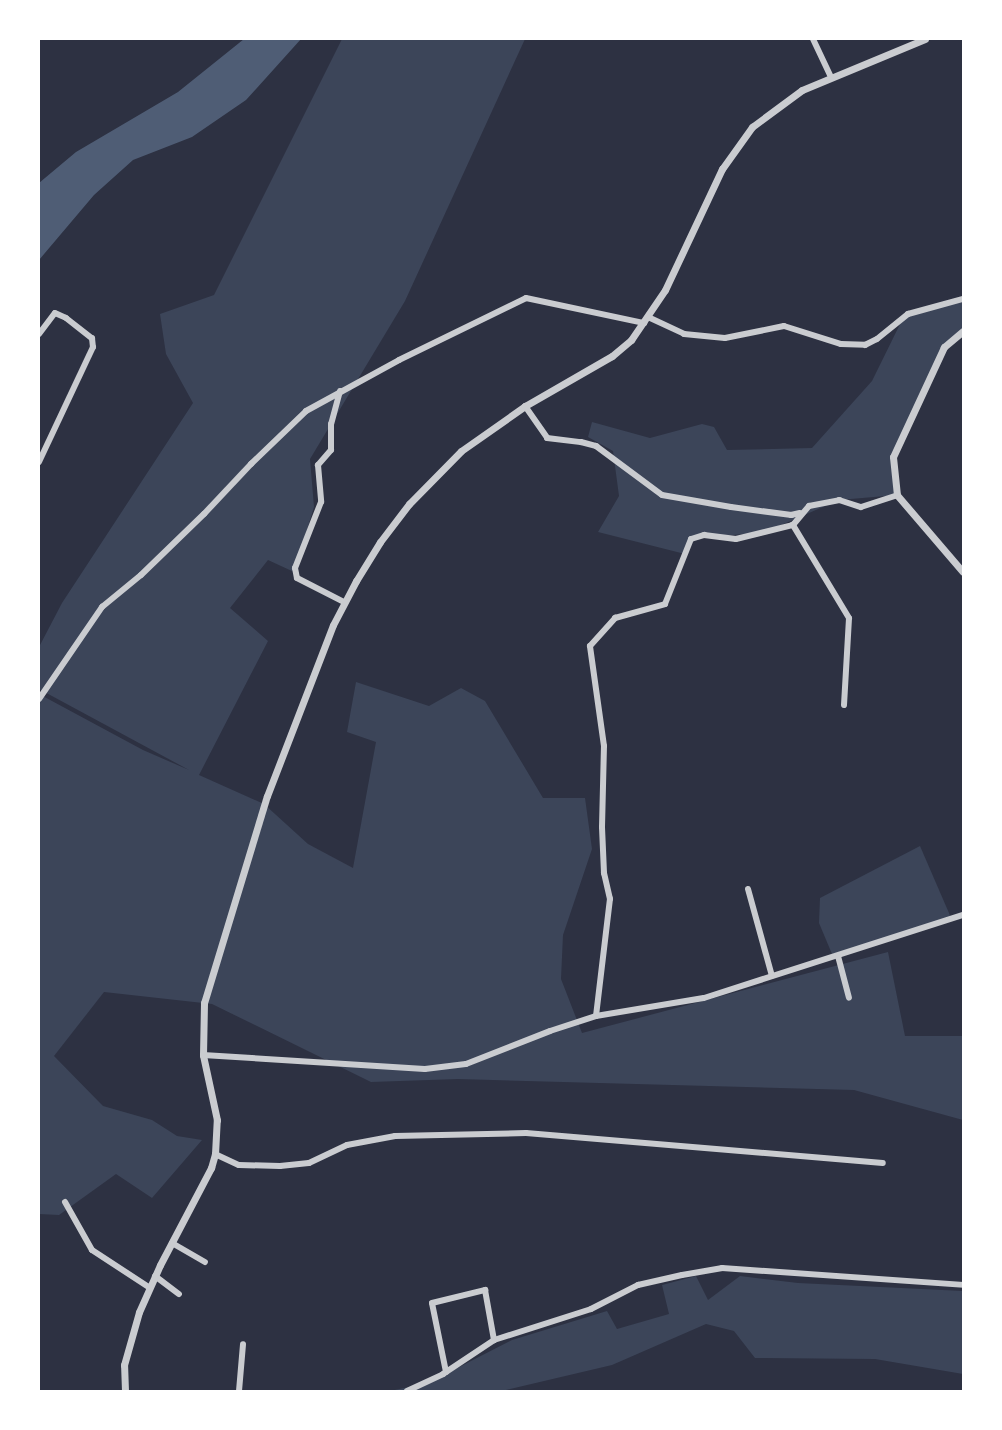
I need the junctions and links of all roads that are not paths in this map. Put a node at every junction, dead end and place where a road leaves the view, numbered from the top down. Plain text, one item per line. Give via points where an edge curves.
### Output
1 (813, 39) edge
2 (926, 39) edge
3 (831, 77) junction
4 (963, 299) edge
5 (646, 320) junction
6 (963, 331) edge
7 (39, 333) edge
8 (340, 391) junction
9 (525, 406) junction
10 (39, 462) edge
11 (897, 495) junction
12 (800, 513) junction
13 (793, 525) junction
14 (963, 572) edge
15 (344, 602) junction
16 (39, 699) edge
17 (844, 705) dead end
18 (748, 889) dead end
19 (963, 915) edge
20 (838, 956) junction
21 (772, 976) junction
22 (849, 998) dead end
23 (596, 1016) junction
24 (203, 1055) junction
25 (215, 1154) junction
26 (883, 1163) dead end
27 (65, 1202) dead end
28 (172, 1243) junction
29 (205, 1262) dead end
30 (155, 1276) junction
31 (963, 1285) edge
32 (150, 1288) junction
33 (179, 1294) dead end
34 (494, 1340) junction
35 (243, 1344) dead end
36 (446, 1372) junction
37 (126, 1391) edge
38 (239, 1391) edge
39 (407, 1391) edge

1 - 3 street
2 - 3 street
3 - 5 street via 783,101 734,148 665,290
4 - 5 street via 908,314 865,345 841,344 784,326 725,338 684,334
5 - 8 street via 526,298
5 - 9 street via 612,356
6 - 11 street via 944,347 893,457
7 - 10 street via 55,313 92,338 93,347
8 - 15 street via 331,424 331,450 318,465 321,502 296,568 297,578
8 - 16 street via 306,411 196,522 102,607
9 - 12 street via 548,438 596,446 662,495 791,515
9 - 15 street via 461,451 409,504 380,542
11 - 12 street via 861,507 831,500 808,506
11 - 14 street
12 - 13 street
13 - 17 street via 849,618
13 - 23 street via 736,539 704,535 692,539 665,604 615,618 590,646 604,746 602,827 604,873 610,899
15 - 24 street via 267,796 204,1003
18 - 21 street
19 - 20 street
20 - 21 street
20 - 22 street
21 - 23 street via 704,998
23 - 24 street via 466,1064 425,1070
24 - 25 street via 217,1120
25 - 26 street via 238,1165 280,1166 309,1162 347,1146 395,1136 526,1132
25 - 28 street
27 - 32 street via 92,1250
28 - 29 street
28 - 30 street
30 - 32 street
30 - 33 street
31 - 34 street via 722,1268 638,1285 591,1309
32 - 37 street via 130,1336 124,1365
34 - 36 street
34 - 36 street via 485,1290 432,1303
35 - 38 street
36 - 39 street

